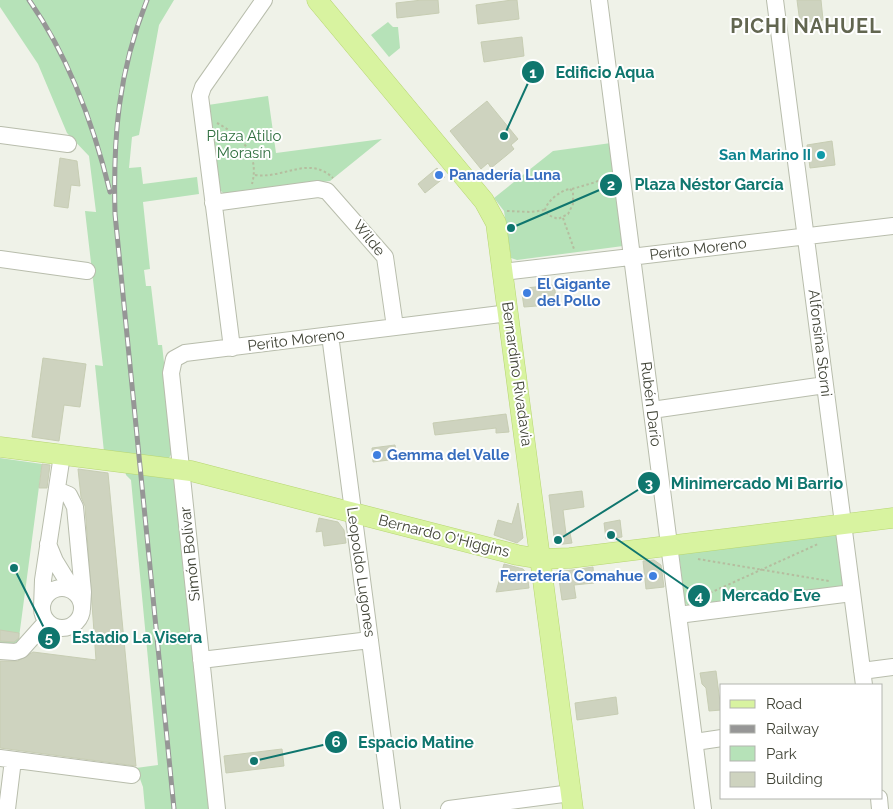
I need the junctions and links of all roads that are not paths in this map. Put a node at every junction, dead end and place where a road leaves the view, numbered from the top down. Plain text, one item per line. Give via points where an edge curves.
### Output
1 (264, 0) edge
2 (318, 0) edge
3 (323, 0) edge
4 (598, 0) edge
5 (775, 0) edge
6 (0, 134) edge
7 (68, 144) dead end
8 (213, 203) junction
9 (893, 226) edge
10 (806, 236) junction
11 (632, 257) junction
12 (0, 259) edge
13 (87, 271) dead end
14 (503, 272) junction
15 (509, 313) junction
16 (395, 327) junction
17 (330, 335) junction
18 (232, 348) junction
19 (174, 359) joint
20 (825, 385) junction
21 (652, 410) junction
22 (0, 447) edge
23 (62, 455) junction
24 (181, 470) junction
25 (57, 490) junction
26 (353, 513) junction
27 (893, 518) edge
28 (843, 524) junction
29 (48, 544) junction
30 (669, 546) junction
31 (541, 559) junction
32 (74, 592) junction
33 (852, 593) junction
34 (82, 609) junction
35 (44, 615) junction
36 (678, 615) junction
37 (370, 640) junction
38 (0, 651) edge
39 (201, 660) junction
40 (893, 667) edge
41 (863, 678) edge
42 (720, 738) edge
43 (695, 742) junction
44 (7, 759) edge
45 (132, 775) dead end
46 (572, 801) edge
47 (7, 809) edge
48 (217, 809) edge
49 (392, 809) edge
50 (449, 809) edge
51 (704, 809) edge

1 - 8 street via 200,94
2 - 3 street
2 - 14 main road, Bernardino Rivadavia via 489,207 496,223
4 - 11 street, Rubén Darío
5 - 10 street, Alfonsina Storni
6 - 7 street
8 - 16 street, Wilde via 325,185 385,257
8 - 18 street
9 - 10 street, Perito Moreno
10 - 11 street, Perito Moreno
10 - 20 street, Alfonsina Storni
11 - 14 street, Perito Moreno
11 - 21 street, Rubén Darío
12 - 13 street
14 - 15 main road, Bernardino Rivadavia
15 - 16 street, Perito Moreno
15 - 31 main road, Bernardino Rivadavia
16 - 17 street, Perito Moreno
17 - 18 street, Perito Moreno
17 - 26 street, Leopoldo Lugones
18 - 19 street, Perito Moreno via 182,354
19 - 24 street, Simón Bolívar via 171,373
20 - 21 street
20 - 28 street, Alfonsina Storni
21 - 30 street, Rubén Darío
22 - 23 main road, Bernardo O'Higgins
23 - 24 main road, Bernardo O'Higgins
23 - 25 street
24 - 26 main road, Bernardo O'Higgins
24 - 39 street, Simón Bolívar
25 - 29 street
25 - 34 street via 69,495 75,507
26 - 31 main road, Bernardo O'Higgins
26 - 37 street, Leopoldo Lugones
27 - 28 main road, Bernardo O'Higgins
28 - 30 main road, Bernardo O'Higgins
28 - 33 street, Alfonsina Storni
29 - 32 street
29 - 35 street via 42,585
30 - 31 main road, Bernardo O'Higgins
30 - 36 street, Rubén Darío
31 - 46 main road, Bernardino Rivadavia
32 - 34 street
32 - 35 street via 60,588 51,591 44,598
33 - 36 street
33 - 41 street, Alfonsina Storni
34 - 35 street via 76,622 68,627 54,627
35 - 38 street via 21,650
36 - 43 street, Rubén Darío
37 - 39 street
37 - 49 street, Leopoldo Lugones
39 - 48 street, Simón Bolívar
40 - 41 street
42 - 43 street
43 - 51 street, Rubén Darío
44 - 45 street
44 - 47 street
46 - 50 street

